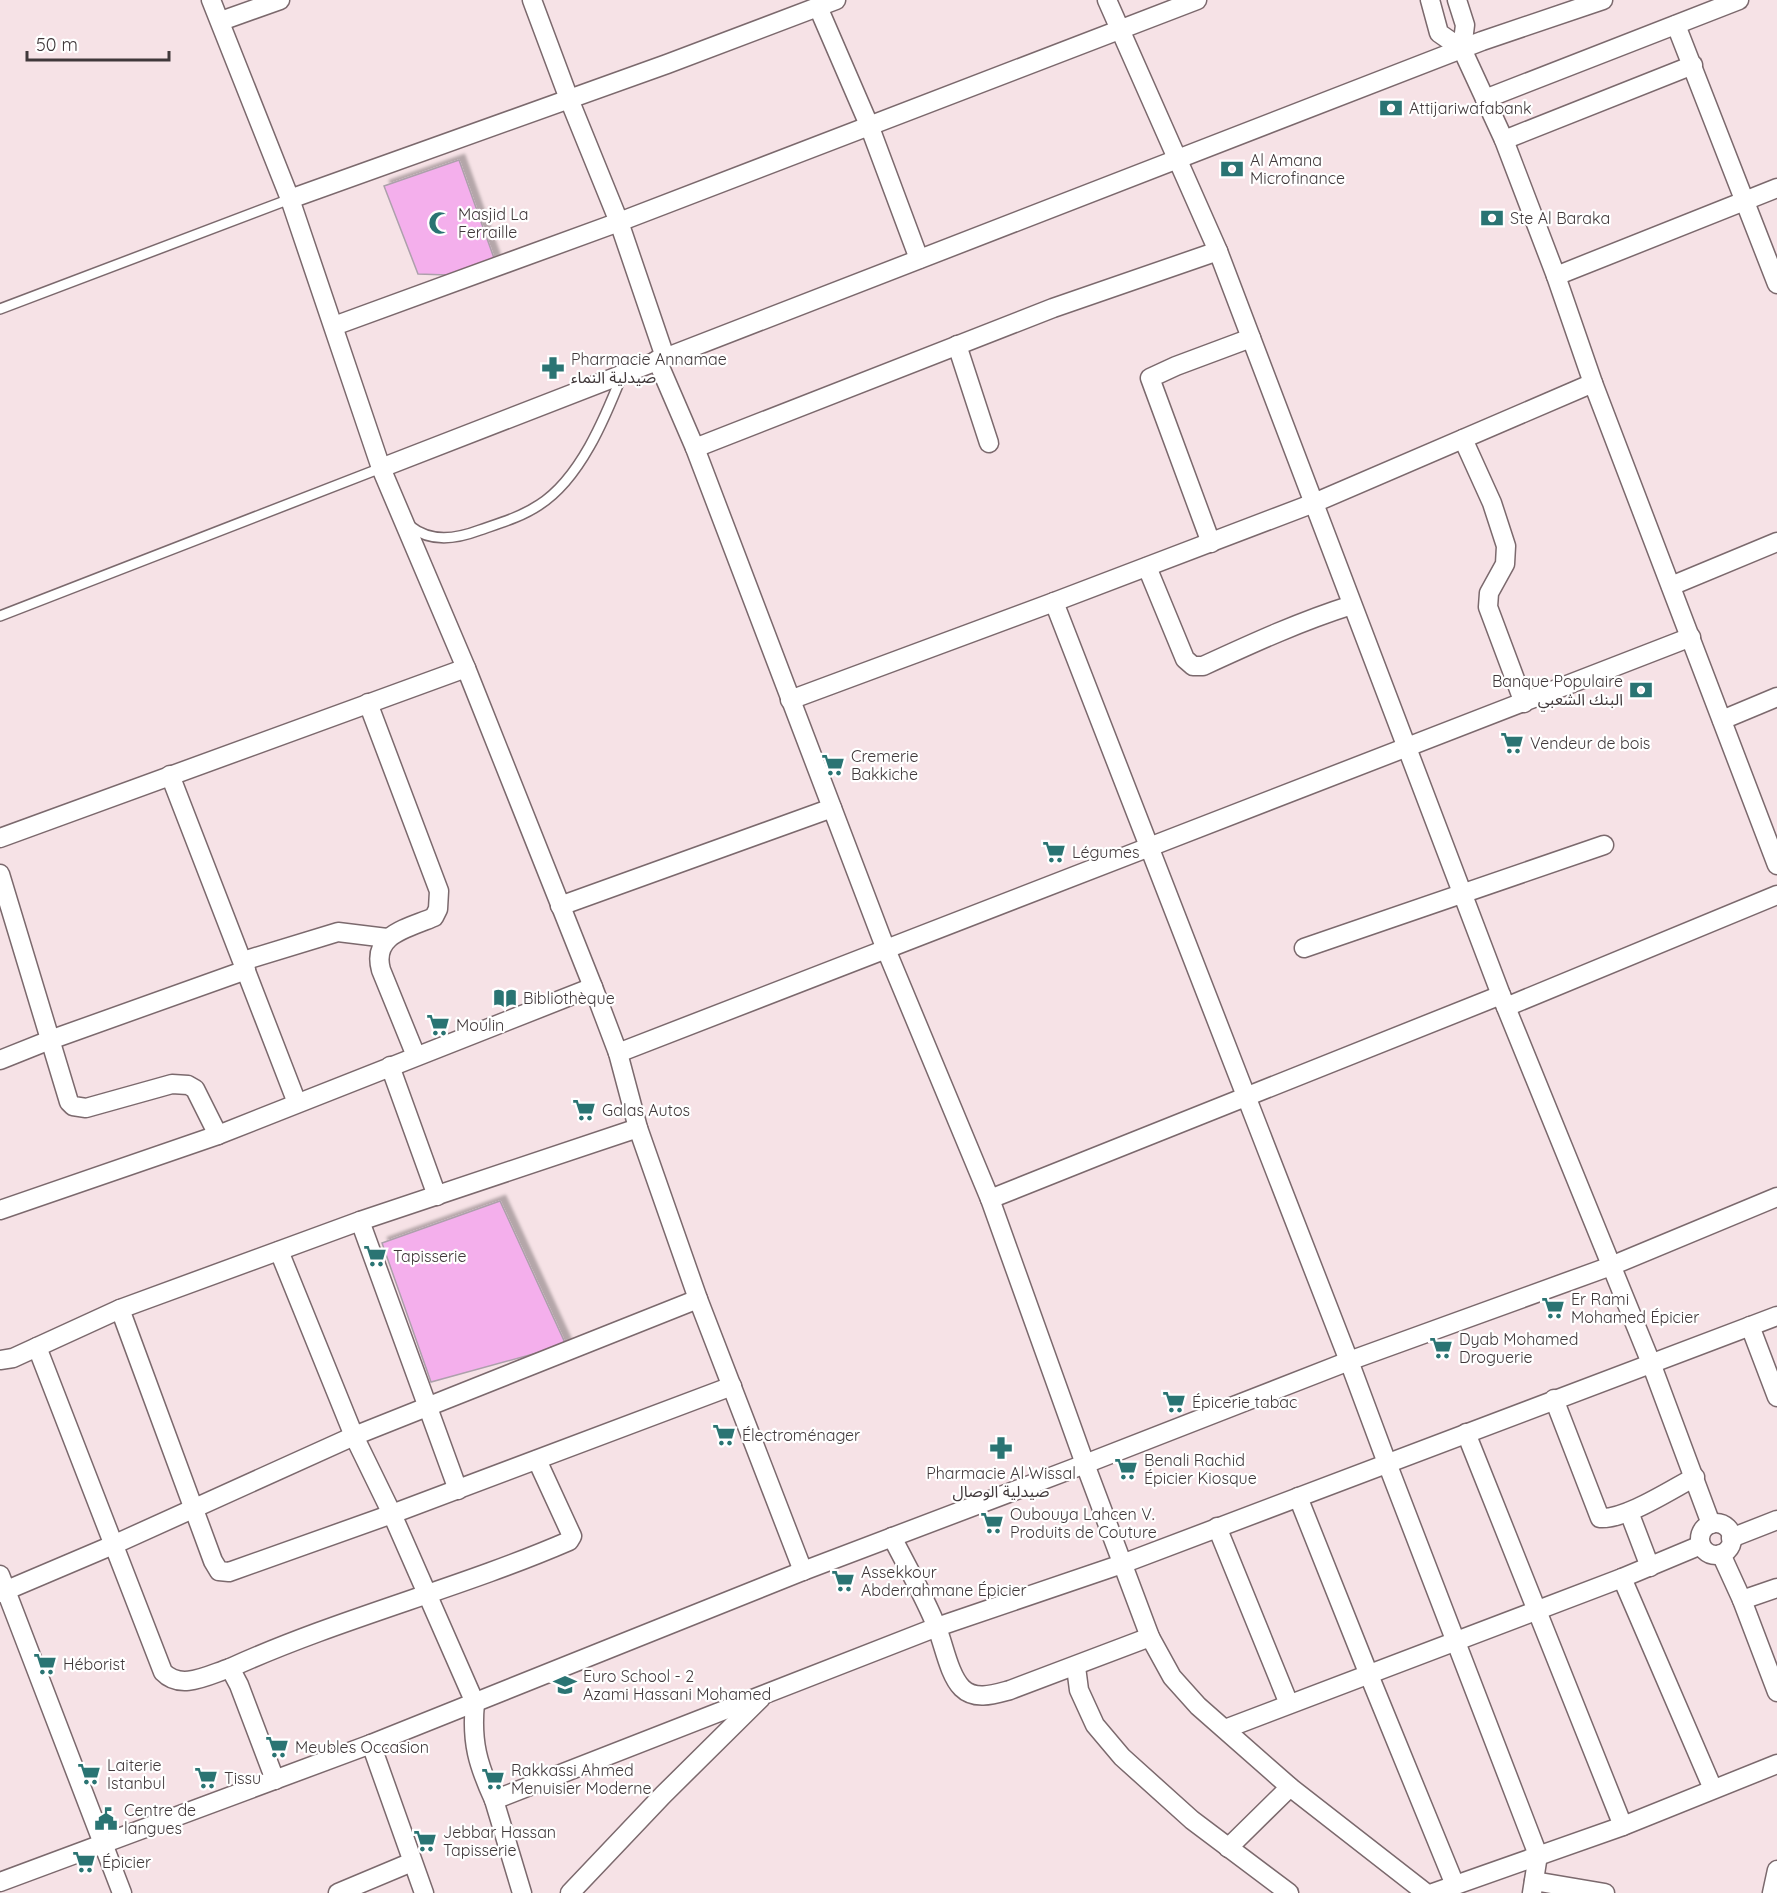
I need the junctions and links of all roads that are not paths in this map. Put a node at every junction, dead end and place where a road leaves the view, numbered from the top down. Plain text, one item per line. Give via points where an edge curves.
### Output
1 (211, 0) edge
2 (280, 0) edge
3 (532, 0) edge
4 (836, 0) edge
5 (1107, 0) edge
6 (1197, 0) edge
7 (1430, 0) edge
8 (1457, 0) edge
9 (1603, 0) edge
10 (1739, 0) edge
11 (818, 7) junction
12 (220, 21) junction
13 (1676, 25) junction
14 (1119, 30) junction
15 (1462, 49) junction
16 (1693, 65) junction
17 (569, 99) junction
18 (1485, 99) junction
19 (869, 125) junction
20 (1504, 140) junction
21 (1176, 160) junction
22 (1777, 188) edge
23 (290, 200) junction
24 (1744, 200) junction
25 (619, 222) junction
26 (1218, 251) junction
27 (919, 259) junction
28 (1556, 276) junction
29 (1777, 284) edge
30 (0, 309) edge
31 (334, 326) junction
32 (1251, 338) junction
33 (957, 345) junction
34 (661, 359) junction
35 (623, 374) junction
36 (1593, 382) junction
37 (1463, 439) junction
38 (989, 443) dead end
39 (694, 448) junction
40 (381, 468) junction
41 (1314, 503) junction
42 (404, 521) junction
43 (1777, 542) edge
44 (1210, 543) junction
45 (1147, 567) junction
46 (1671, 586) junction
47 (1054, 602) junction
48 (1352, 605) junction
49 (0, 616) edge
50 (1691, 637) junction
51 (466, 668) junction
52 (1777, 697) edge
53 (790, 700) junction
54 (368, 703) junction
55 (1524, 703) junction
56 (1722, 720) junction
57 (1407, 749) junction
58 (170, 775) junction
59 (832, 808) junction
60 (0, 838) edge
61 (1604, 845) dead end
62 (1150, 846) junction
63 (1777, 865) edge
64 (0, 874) edge
65 (1462, 893) junction
66 (1777, 895) edge
67 (560, 906) junction
68 (387, 938) junction
69 (885, 947) junction
70 (1304, 948) dead end
71 (244, 965) junction
72 (593, 987) junction
73 (1503, 1001) junction
74 (50, 1040) junction
75 (618, 1053) junction
76 (416, 1056) junction
77 (0, 1060) edge
78 (390, 1066) junction
79 (1245, 1098) junction
80 (297, 1103) junction
81 (638, 1128) junction
82 (218, 1135) junction
83 (437, 1196) junction
84 (1777, 1197) edge
85 (990, 1199) junction
86 (0, 1210) edge
87 (360, 1221) junction
88 (279, 1251) junction
89 (1611, 1266) junction
90 (699, 1299) junction
91 (120, 1309) junction
92 (1777, 1316) edge
93 (1750, 1326) junction
94 (36, 1347) junction
95 (0, 1360) edge
96 (1349, 1361) junction
97 (1651, 1363) junction
98 (732, 1386) junction
99 (1777, 1397) edge
100 (1554, 1400) junction
101 (428, 1406) junction
102 (1466, 1433) junction
103 (354, 1436) junction
104 (537, 1460) junction
105 (1387, 1463) junction
106 (1085, 1464) junction
107 (1695, 1477) junction
108 (458, 1490) junction
109 (1298, 1497) junction
110 (195, 1509) junction
111 (1629, 1512) junction
112 (392, 1514) junction
113 (1777, 1520) edge
114 (1711, 1524) junction
115 (1217, 1527) junction
116 (892, 1537) junction
117 (1731, 1538) junction
118 (113, 1545) junction
119 (1701, 1545) junction
120 (1721, 1554) junction
121 (1122, 1564) junction
122 (1650, 1567) junction
123 (803, 1571) junction
124 (1622, 1578) junction
125 (2, 1586) edge
126 (1777, 1588) edge
127 (427, 1595) junction
128 (1742, 1600) junction
129 (1538, 1609) junction
130 (937, 1627) junction
131 (1150, 1637) junction
132 (1456, 1642) junction
133 (1076, 1667) junction
134 (230, 1668) junction
135 (1369, 1675) junction
136 (766, 1692) junction
137 (1777, 1692) edge
138 (475, 1703) junction
139 (1289, 1704) junction
140 (1225, 1729) junction
141 (371, 1744) junction
142 (1777, 1764) edge
143 (275, 1780) junction
144 (1290, 1787) junction
145 (1713, 1789) junction
146 (494, 1800) junction
147 (1623, 1826) junction
148 (104, 1844) junction
149 (1228, 1848) junction
150 (1538, 1855) junction
151 (412, 1862) junction
152 (1777, 1870) edge
153 (0, 1882) edge
154 (1455, 1885) junction
155 (1533, 1887) edge
156 (122, 1893) edge
157 (338, 1893) edge
158 (424, 1893) edge
159 (522, 1893) edge
160 (570, 1893) edge
161 (1289, 1893) edge
162 (1426, 1893) edge
163 (1433, 1893) edge
164 (1605, 1893) edge
165 (1772, 1893) edge

1 - 12 street
2 - 12 street
3 - 17 street
4 - 11 street
5 - 14 street
6 - 14 street
7 - 15 street via 1439,33
8 - 15 street via 1465,25
9 - 15 street
10 - 13 street
11 - 17 street
11 - 19 street
12 - 23 street
13 - 16 street
13 - 18 street
14 - 19 street
14 - 21 street
15 - 18 street
15 - 21 street
16 - 20 street
16 - 24 street
17 - 23 street
17 - 25 street
18 - 20 street
19 - 25 street
19 - 27 street
20 - 28 street
21 - 26 street
21 - 27 street
22 - 24 street
23 - 30 lane
23 - 31 street
24 - 28 street
24 - 29 street
25 - 31 street
25 - 34 street
26 - 32 street
26 - 33 street
27 - 34 street
28 - 36 street
31 - 40 street
32 - 41 street
32 - 44 street via 1150,378
33 - 38 street
33 - 39 street
34 - 35 street
34 - 39 street
35 - 40 street
35 - 42 lane via 596,437 566,480 540,505 452,538 417,532
36 - 37 street
36 - 46 street
37 - 41 street
37 - 55 street via 1492,503 1506,546 1505,564 1489,593 1488,607
39 - 53 street
40 - 42 street
40 - 49 lane
41 - 44 street
41 - 48 street
42 - 51 street
43 - 46 street
44 - 45 street
45 - 47 street
45 - 48 street via 1185,659 1193,666 1203,666 1319,615
46 - 50 street
47 - 53 street
47 - 62 street
48 - 57 street
50 - 55 street
50 - 56 street
51 - 54 street
51 - 67 street
52 - 56 street
53 - 59 street
54 - 58 street
54 - 68 street via 439,891 434,917
55 - 57 street
56 - 63 street
57 - 62 street
57 - 65 street
58 - 60 street
58 - 71 street
59 - 67 street
59 - 69 street
61 - 65 street
62 - 69 street
62 - 79 street
64 - 74 street
65 - 70 street
65 - 73 street
66 - 73 street
67 - 72 street
68 - 71 street via 338,932
68 - 76 street via 379,949 378,959
69 - 75 street
69 - 85 street
71 - 74 street
71 - 80 street
72 - 75 street
72 - 76 street
73 - 79 street
73 - 89 street
74 - 77 street
74 - 82 street via 73,1106 86,1108 182,1084 195,1089
75 - 81 street
76 - 78 street
78 - 80 street
78 - 83 street
79 - 85 street
79 - 96 street
80 - 82 street
81 - 83 street
81 - 90 street
82 - 86 street
83 - 87 street
84 - 89 street
85 - 106 street
87 - 88 street
87 - 101 street
88 - 91 street
88 - 103 street
89 - 96 street
89 - 97 street
90 - 98 street
90 - 101 street
91 - 94 street
91 - 110 street
92 - 93 street
93 - 97 street
93 - 99 street
94 - 95 street
94 - 118 street
96 - 105 street
96 - 106 street
97 - 100 street
97 - 107 street
98 - 104 street
98 - 123 street
100 - 102 street
100 - 111 street via 1600,1518
101 - 103 street
101 - 108 street
102 - 105 street
102 - 129 street
103 - 110 street
103 - 112 street
104 - 108 street
104 - 127 street via 572,1539
105 - 109 street
105 - 132 street
106 - 116 street
106 - 121 street
107 - 111 street
107 - 114 street
108 - 112 street
109 - 115 street
109 - 135 street
110 - 112 street via 216,1567 229,1572
110 - 118 street
111 - 122 street
112 - 127 street
113 - 117 street
114 - 117 street via 1725,1526
114 - 119 street via 1701,1532
115 - 121 street
115 - 139 street
116 - 123 street
116 - 130 street
117 - 120 street via 1729,1548
118 - 125 street
118 - 134 street via 163,1672 170,1679 187,1682
119 - 120 street via 1705,1551
119 - 122 street
120 - 128 street
121 - 130 street
121 - 131 street
122 - 124 street
123 - 138 street
124 - 129 street
124 - 145 street
125 - 148 street
126 - 128 street
127 - 134 street via 269,1650
127 - 138 street
128 - 137 street
129 - 132 street
129 - 147 street
130 - 133 street via 951,1668 962,1688 973,1694 986,1696 1010,1690
130 - 136 street
131 - 133 street
131 - 140 street via 1172,1677
132 - 135 street
132 - 150 street
133 - 149 street via 1079,1690 1095,1725 1122,1756
134 - 143 street
135 - 139 street
135 - 154 street
136 - 146 street
136 - 160 street
138 - 141 street
138 - 146 street via 472,1724 476,1756
139 - 140 street
140 - 144 street
141 - 143 street
141 - 151 street
142 - 145 street
143 - 148 street
144 - 149 street
144 - 162 street
145 - 147 street
146 - 159 street
147 - 150 street
148 - 153 street
148 - 156 street
149 - 161 street
150 - 154 street
150 - 155 street
151 - 157 street
151 - 158 street
152 - 165 street
154 - 163 street
155 - 164 street

